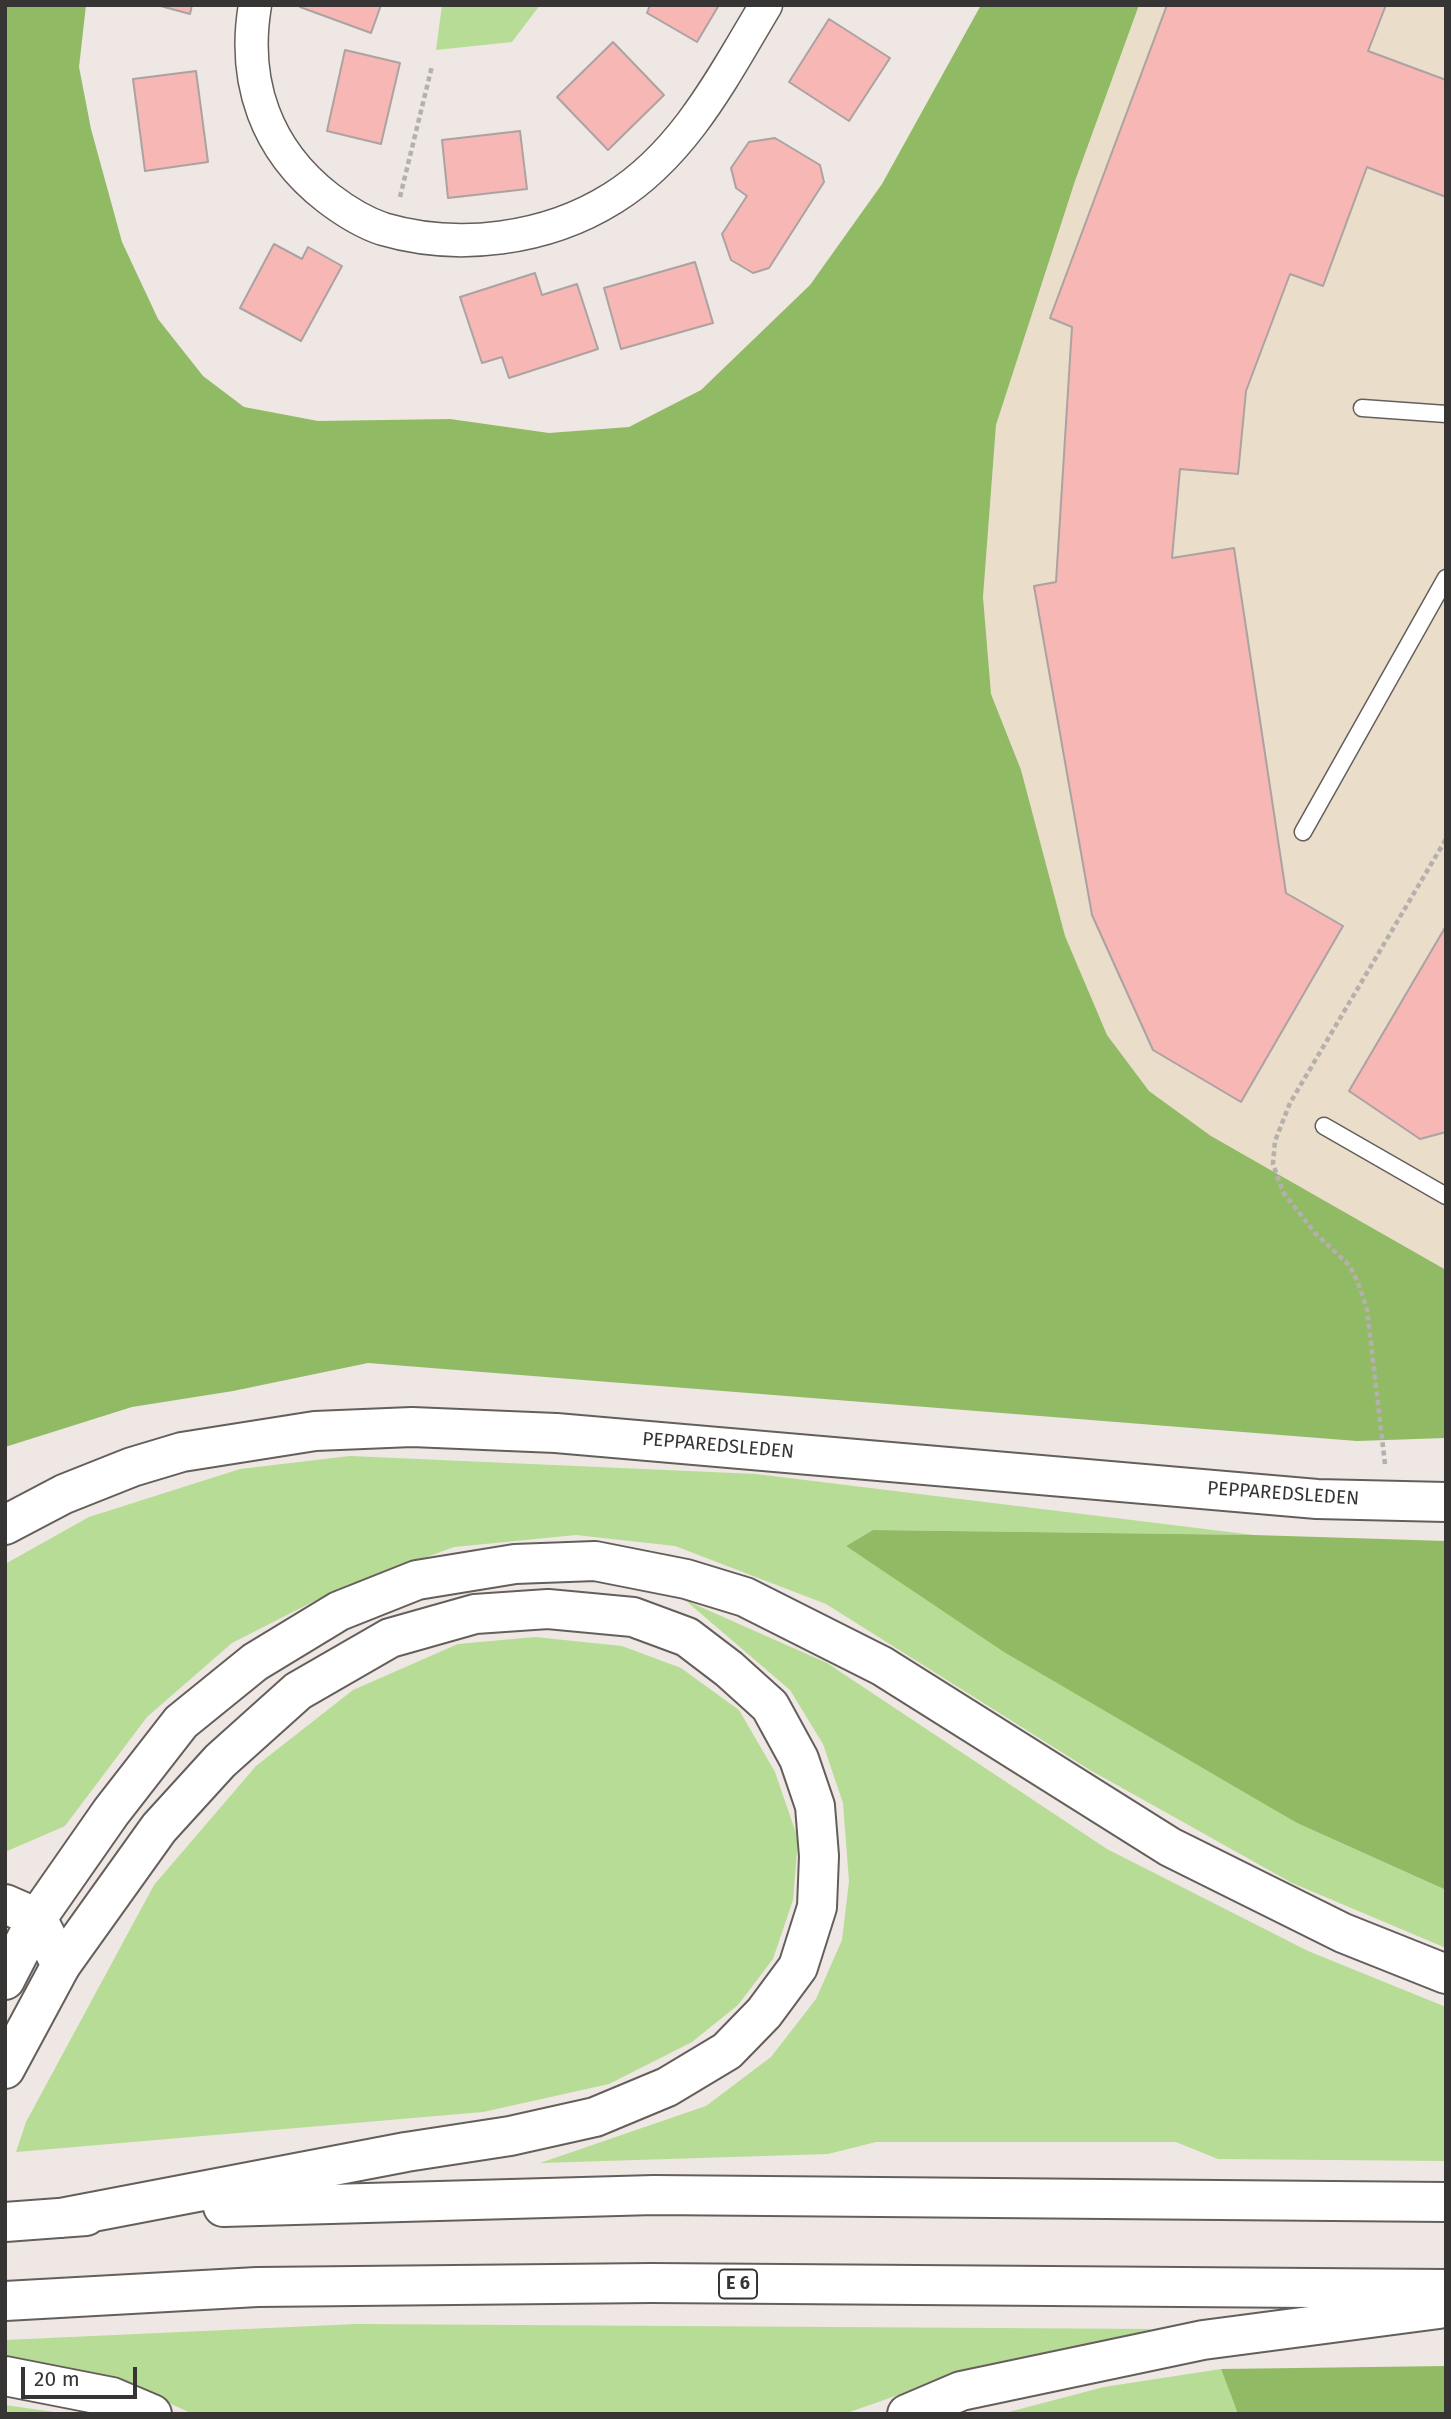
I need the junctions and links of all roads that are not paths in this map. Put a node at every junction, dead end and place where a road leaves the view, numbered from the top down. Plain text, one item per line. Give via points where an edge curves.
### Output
1 (255, 5) edge
2 (766, 5) edge
3 (1362, 408) dead end
4 (1446, 414) edge
5 (1446, 579) edge
6 (1303, 832) dead end
7 (1324, 1126) dead end
8 (1446, 1196) edge
9 (1446, 1502) edge
10 (5, 1525) edge
11 (21, 1911) edge
12 (9, 1964) edge
13 (61, 1965) junction
14 (1446, 1974) edge
15 (5, 2069) edge
16 (1446, 2202) edge
17 (61, 2218) junction
18 (5, 2222) edge
19 (1446, 2289) edge
20 (5, 2301) edge
21 (1446, 2308) edge
22 (5, 2376) edge
23 (152, 2414) edge
24 (907, 2414) edge

1 - 2 street via 252,63 260,103 271,134 292,164 350,215 423,237 470,240 522,235 569,221 613,198 655,166 713,93
3 - 4 lane
5 - 6 lane
7 - 8 lane
9 - 10 main road, PEPPAREDSLEDEN via 1317,1499 556,1433 412,1427 315,1431 182,1452 64,1494
11 - 12 main road
11 - 13 main road
11 - 14 main road via 111,1812 181,1722 255,1662 340,1611 417,1580 515,1564 595,1561 686,1579 745,1597 882,1666 1170,1847 1343,1933
12 - 13 main road
13 - 15 main road
13 - 17 main road via 159,1828 220,1761 298,1691 390,1638 475,1614 548,1609 633,1617 687,1637 769,1706 799,1759 816,1806 817,1907 798,1966 764,2013 727,2051 667,2087 595,2117 510,2136
16 - 17 main road via 654,2195 258,2205
17 - 18 main road
19 - 20 main road, E 6 via 638,2283 257,2287
21 - 24 main road via 1203,2340 961,2391
22 - 23 main road via 112,2397

